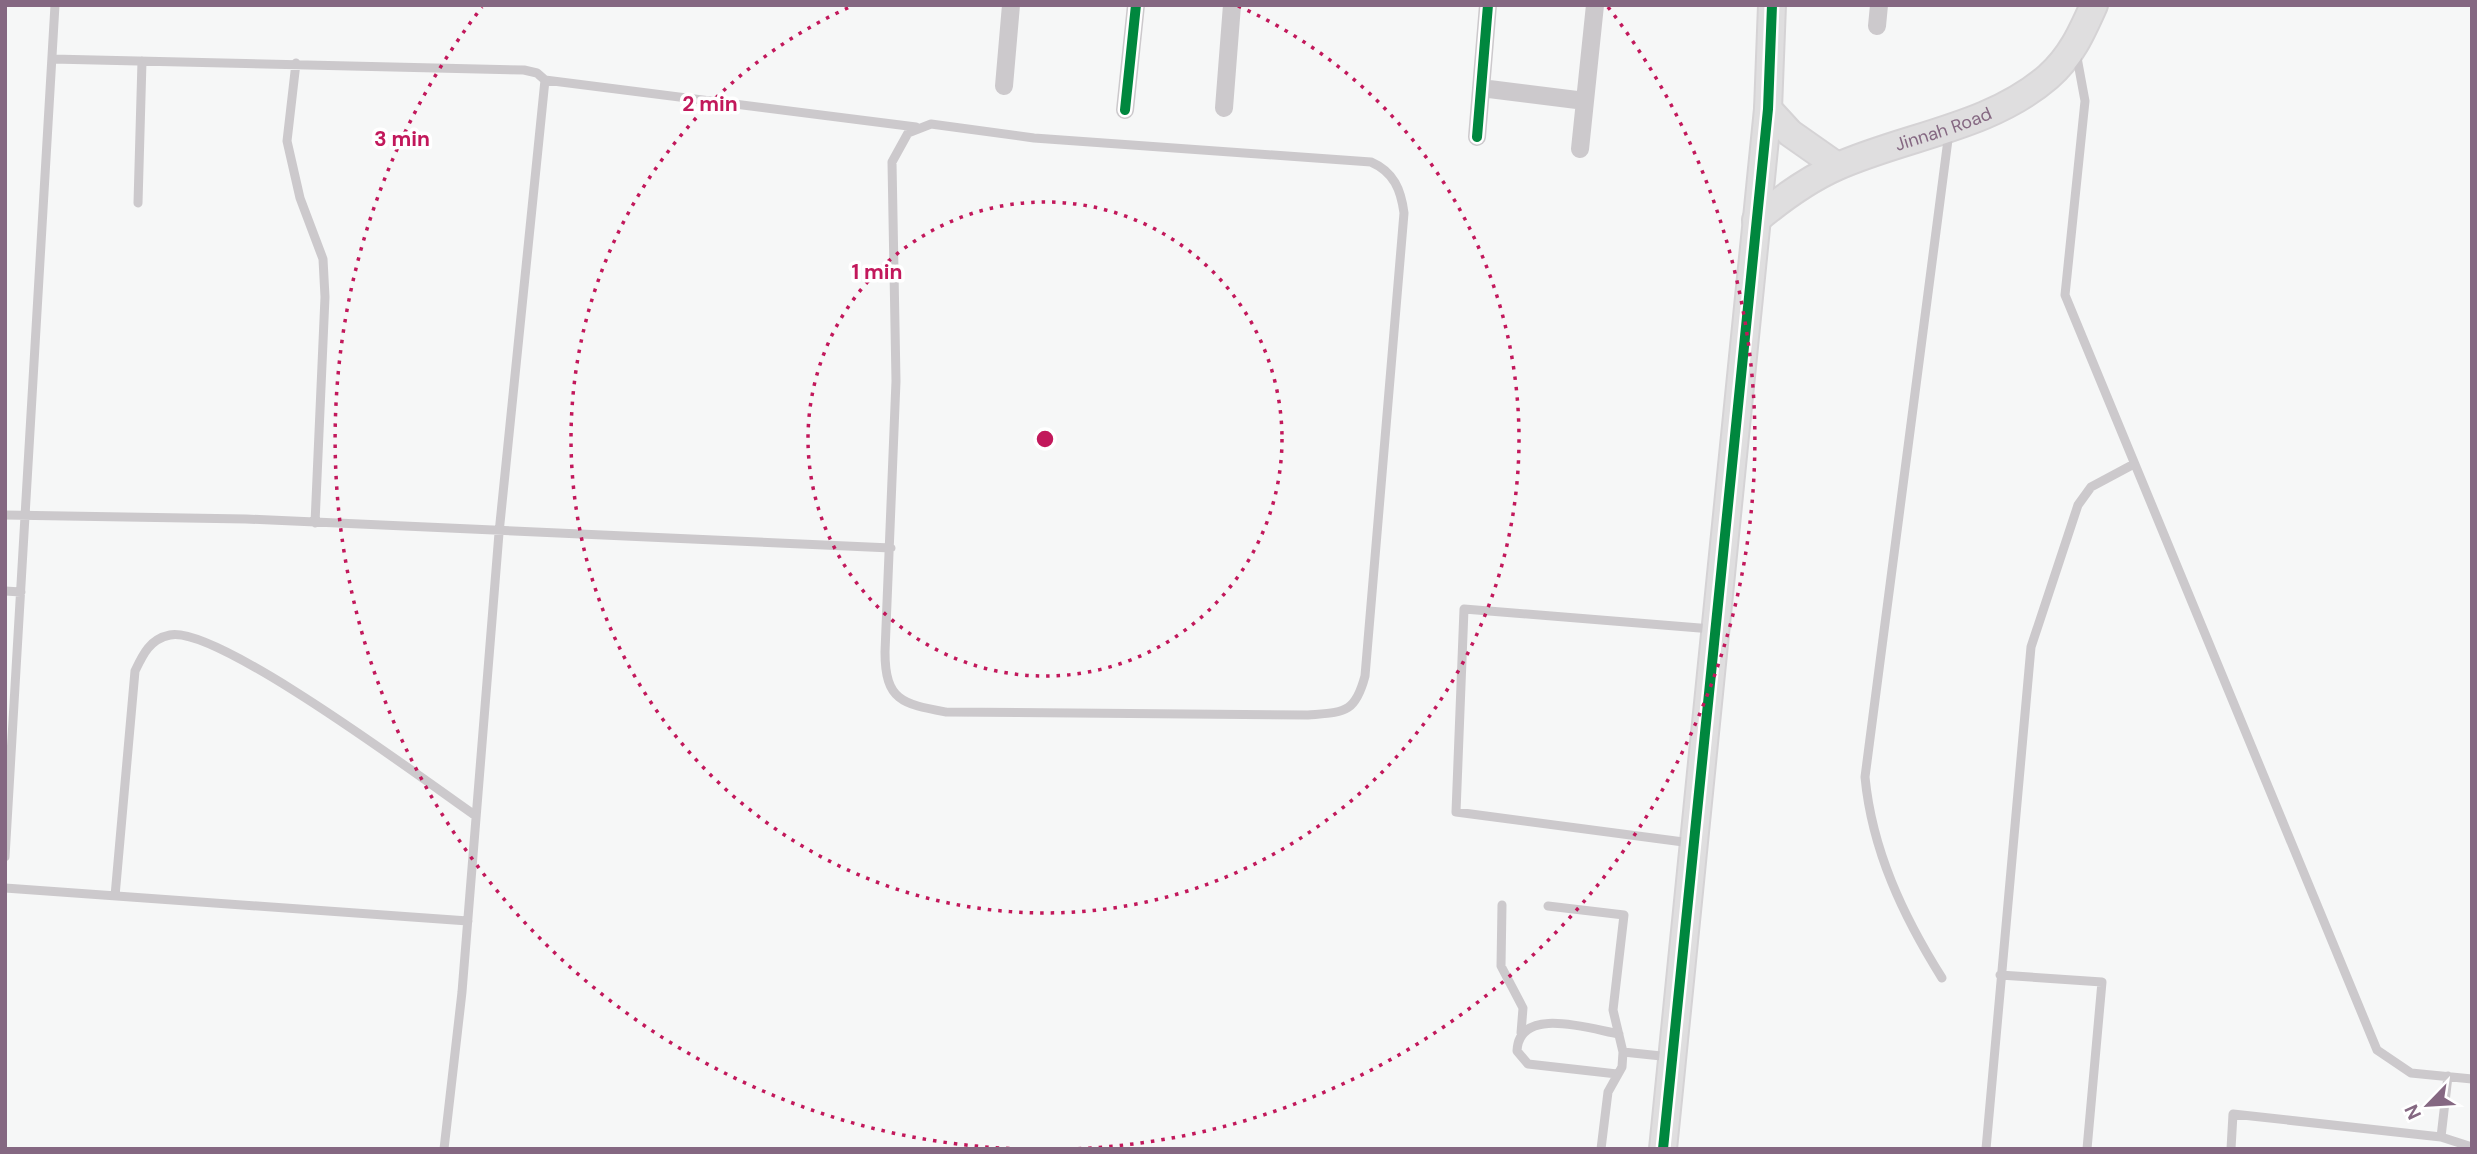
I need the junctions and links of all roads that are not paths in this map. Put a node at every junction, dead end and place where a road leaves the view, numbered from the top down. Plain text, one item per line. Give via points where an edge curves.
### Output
1 (55, 5) edge
2 (1011, 5) edge
3 (1136, 5) edge
4 (1232, 5) edge
5 (1488, 5) edge
6 (1595, 5) edge
7 (1772, 5) edge
8 (1879, 5) edge
9 (2094, 5) edge
10 (2112, 5) edge
11 (1877, 26) dead end
12 (2075, 47) junction
13 (52, 59) junction
14 (142, 61) junction
15 (296, 64) junction
16 (545, 80) junction
17 (1004, 86) dead end
18 (1481, 88) junction
19 (1585, 101) junction
20 (1224, 108) dead end
21 (1768, 109) junction
22 (1125, 110) dead end
23 (916, 127) junction
24 (1950, 127) junction
25 (1477, 137) dead end
26 (1580, 149) dead end
27 (1837, 166) junction
28 (138, 203) dead end
29 (1756, 220) junction
30 (2134, 464) junction
31 (5, 515) edge
32 (24, 516) junction
33 (315, 523) junction
34 (499, 533) junction
35 (891, 548) junction
36 (5, 591) edge
37 (21, 592) junction
38 (1717, 630) junction
39 (9, 733) edge
40 (476, 816) junction
41 (1695, 843) junction
42 (5, 856) edge
43 (5, 888) edge
44 (114, 896) junction
45 (1502, 905) dead end
46 (1548, 906) dead end
47 (468, 921) junction
48 (2000, 975) junction
49 (1942, 978) dead end
50 (1521, 1034) junction
51 (1619, 1034) junction
52 (1623, 1052) junction
53 (1673, 1057) junction
54 (1617, 1074) junction
55 (2448, 1076) junction
56 (2472, 1079) edge
57 (2441, 1137) junction
58 (2472, 1147) edge
59 (444, 1149) edge
60 (1601, 1149) edge
61 (1663, 1149) edge
62 (1986, 1149) edge
63 (2087, 1149) edge
64 (2231, 1149) edge

1 - 13 lane
2 - 17 street
3 - 22 street
4 - 20 street
5 - 18 street
6 - 19 street
7 - 21 street
8 - 11 street
9 - 12 street, Jinnah Road
10 - 12 street
12 - 24 street, Jinnah Road via 2048,77 2013,100
12 - 30 lane via 2084,101 2065,295
13 - 14 lane
13 - 32 lane
14 - 15 lane
14 - 28 lane
15 - 16 lane via 524,70
15 - 33 lane via 287,141 300,198 323,259 325,297
16 - 23 lane
16 - 34 lane
18 - 19 street
18 - 25 street
19 - 26 street
21 - 27 street via 1790,133
21 - 29 street
23 - 35 lane via 901,141 892,162 896,381
23 - 35 lane via 931,124 1059,140 1371,162 1389,172 1402,196 1404,214 1365,677 1359,699 1342,711 1308,715 946,712 915,706 892,690 885,675
24 - 27 street, Jinnah Road
24 - 49 lane via 1865,777 1869,817 1888,873 1915,935
27 - 29 street, Jinnah Road
29 - 38 street
30 - 48 lane via 2091,487 2078,505 2031,647
30 - 55 lane via 2377,1050 2411,1073
31 - 32 lane
32 - 33 lane
32 - 37 lane
33 - 34 lane
34 - 35 lane
34 - 40 lane
36 - 37 lane
37 - 39 lane
38 - 41 street
38 - 41 lane via 1464,609 1456,812
39 - 42 lane
40 - 44 lane via 301,694 202,639 172,634 156,640 135,671
40 - 47 lane
41 - 53 street
43 - 44 lane
44 - 47 lane
45 - 50 lane via 1501,967 1523,1008
46 - 51 lane via 1624,915 1613,1010
47 - 59 lane
48 - 62 lane
48 - 63 lane via 2102,982
50 - 51 lane via 1530,1026 1552,1023
50 - 54 lane via 1517,1051 1528,1064
51 - 52 lane
52 - 53 lane
52 - 54 lane
53 - 61 street
54 - 60 lane via 1608,1092
55 - 56 lane
55 - 57 lane
57 - 58 lane
57 - 64 lane via 2233,1114

